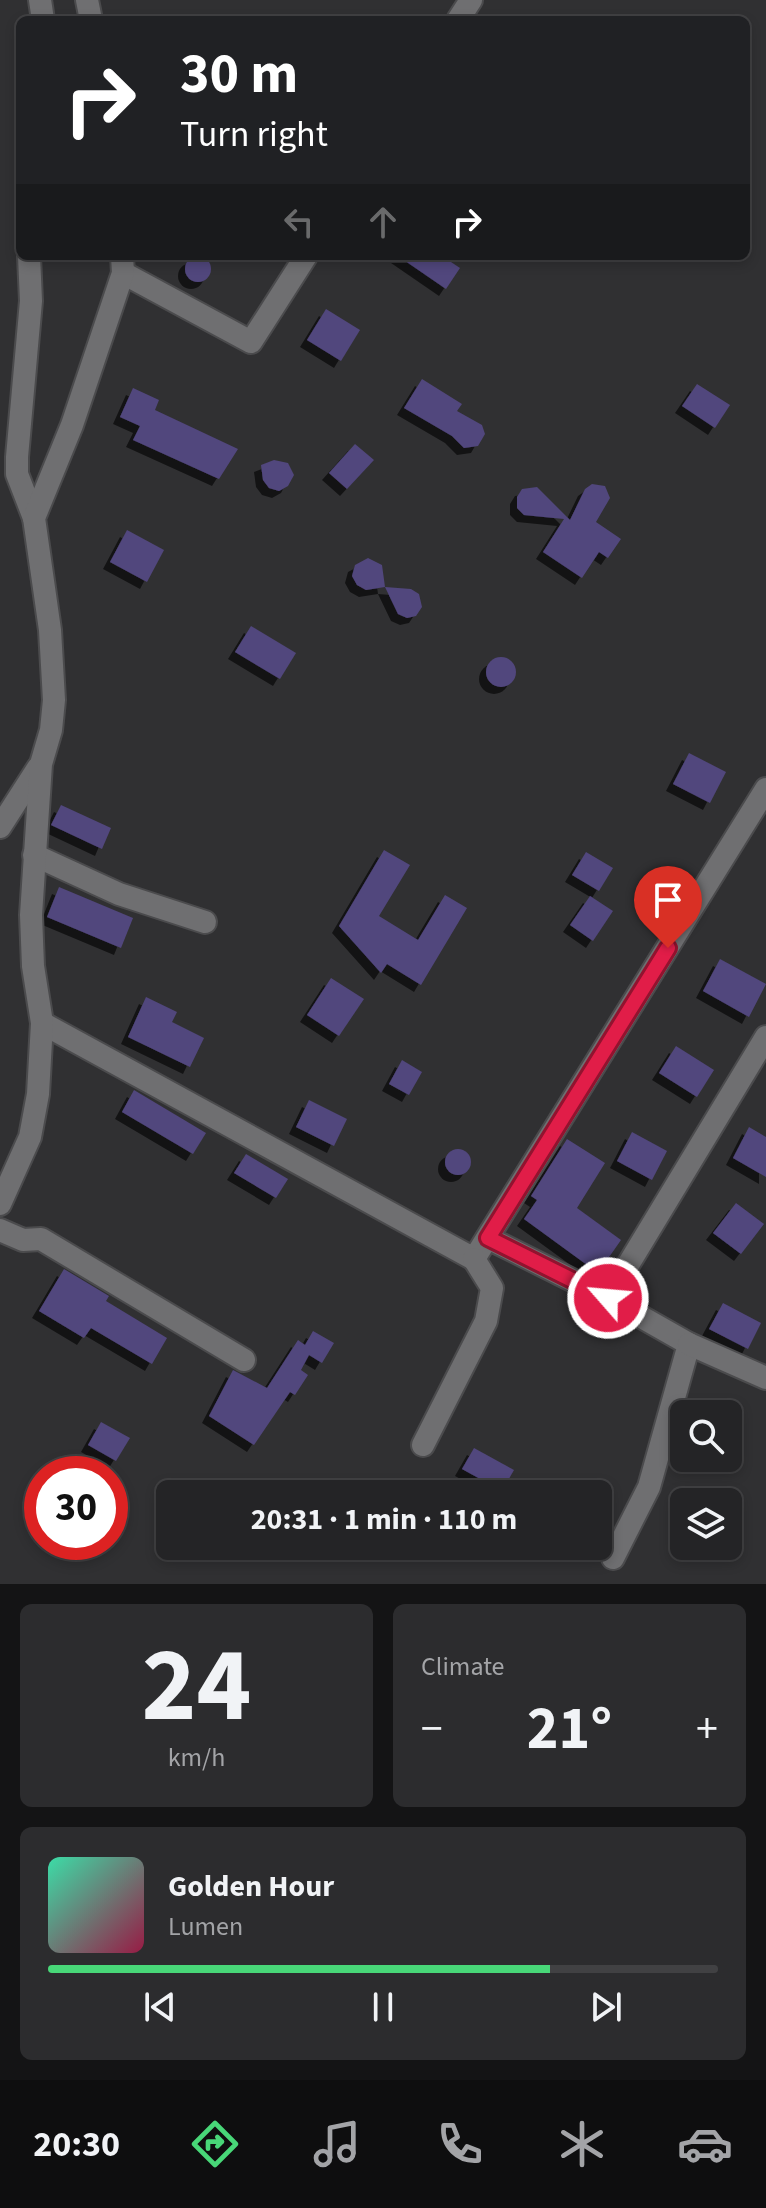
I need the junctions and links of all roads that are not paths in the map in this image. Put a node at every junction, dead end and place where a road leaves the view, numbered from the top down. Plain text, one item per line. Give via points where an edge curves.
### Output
1 (29, 260) edge
2 (303, 260) edge
3 (123, 264) edge
4 (34, 518) junction
5 (41, 764) junction
6 (766, 789) edge
7 (0, 827) edge
8 (34, 855) junction
9 (205, 922) dead end
10 (42, 1023) junction
11 (766, 1037) edge
12 (0, 1204) edge
13 (0, 1230) edge
14 (488, 1238) junction
15 (474, 1259) junction
16 (608, 1298) junction
17 (689, 1344) junction
18 (244, 1360) dead end
19 (766, 1378) edge
20 (423, 1445) dead end
21 (613, 1558) dead end

1 - 4 street via 31,301 17,474
2 - 3 street via 251,342
3 - 4 street via 72,425
4 - 5 street via 54,700
5 - 7 street
5 - 8 street
6 - 14 street
8 - 9 street via 119,894
8 - 10 street via 33,966
10 - 12 street via 30,1137
10 - 15 street
11 - 16 street
13 - 18 street via 23,1240 41,1239
14 - 15 street
14 - 16 street
15 - 20 street via 492,1288 486,1321
16 - 17 street
17 - 19 street
17 - 21 street via 649,1487

